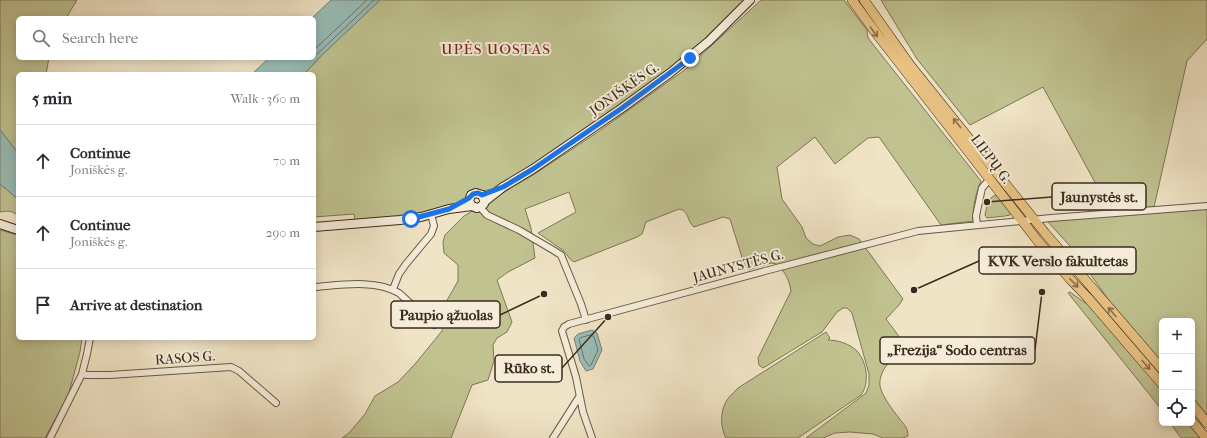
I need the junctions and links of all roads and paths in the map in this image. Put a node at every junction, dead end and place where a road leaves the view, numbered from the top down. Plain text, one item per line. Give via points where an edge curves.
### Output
1 (750, 0) edge
2 (852, 0) edge
3 (864, 0) edge
4 (989, 180) junction
5 (469, 198) junction
6 (479, 203) junction
7 (1207, 206) edge
8 (449, 209) junction
9 (431, 214) junction
10 (1034, 220) junction
11 (1022, 221) junction
12 (0, 224) edge
13 (977, 225) junction
14 (316, 227) edge
15 (16, 229) edge
16 (316, 287) edge
17 (393, 289) junction
18 (586, 320) junction
19 (434, 325) dead end
20 (90, 340) edge
21 (1159, 366) edge
22 (82, 374) junction
23 (1159, 381) edge
24 (579, 397) junction
25 (276, 403) dead end
26 (1195, 408) edge
27 (1207, 423) edge
28 (1195, 425) edge
29 (50, 438) edge
30 (554, 438) edge
31 (592, 438) edge
32 (1206, 438) edge

1 - 6 main road, JONIŠKĖS G. via 670,73 533,169
2 -> 4 main road, LIEPŲ G.
10 -> 3 main road, LIEPŲ G. via 910,65
4 - 11 main road, LIEPŲ G.
4 - 13 street via 982,188 976,216
5 - 6 main road via 469,201
5 - 6 main road via 476,193
5 - 8 main road
6 - 8 main road
6 - 18 street via 487,215 519,230 561,256
7 - 10 street, JAUNYSTĖS G.
8 - 9 main road
9 - 14 main road via 400,220
9 - 17 street via 434,226 431,234 406,264
10 - 11 street, JAUNYSTĖS G.
21 -> 10 main road, LIEPŲ G.
11 - 13 street, JAUNYSTĖS G.
11 -> 23 main road, LIEPŲ G.
12 - 15 main road
13 - 18 street, JAUNYSTĖS G. via 918,231
16 - 17 street via 366,284
17 - 19 street
18 - 24 street, JAUNYSTĖS G. via 564,327 562,331 576,377
20 - 22 street
22 - 25 street, RASOS G. via 110,375 231,367
22 - 29 street
24 - 30 street
24 - 31 street, JAUNYSTĖS G.
26 - 27 main road
28 - 32 main road

